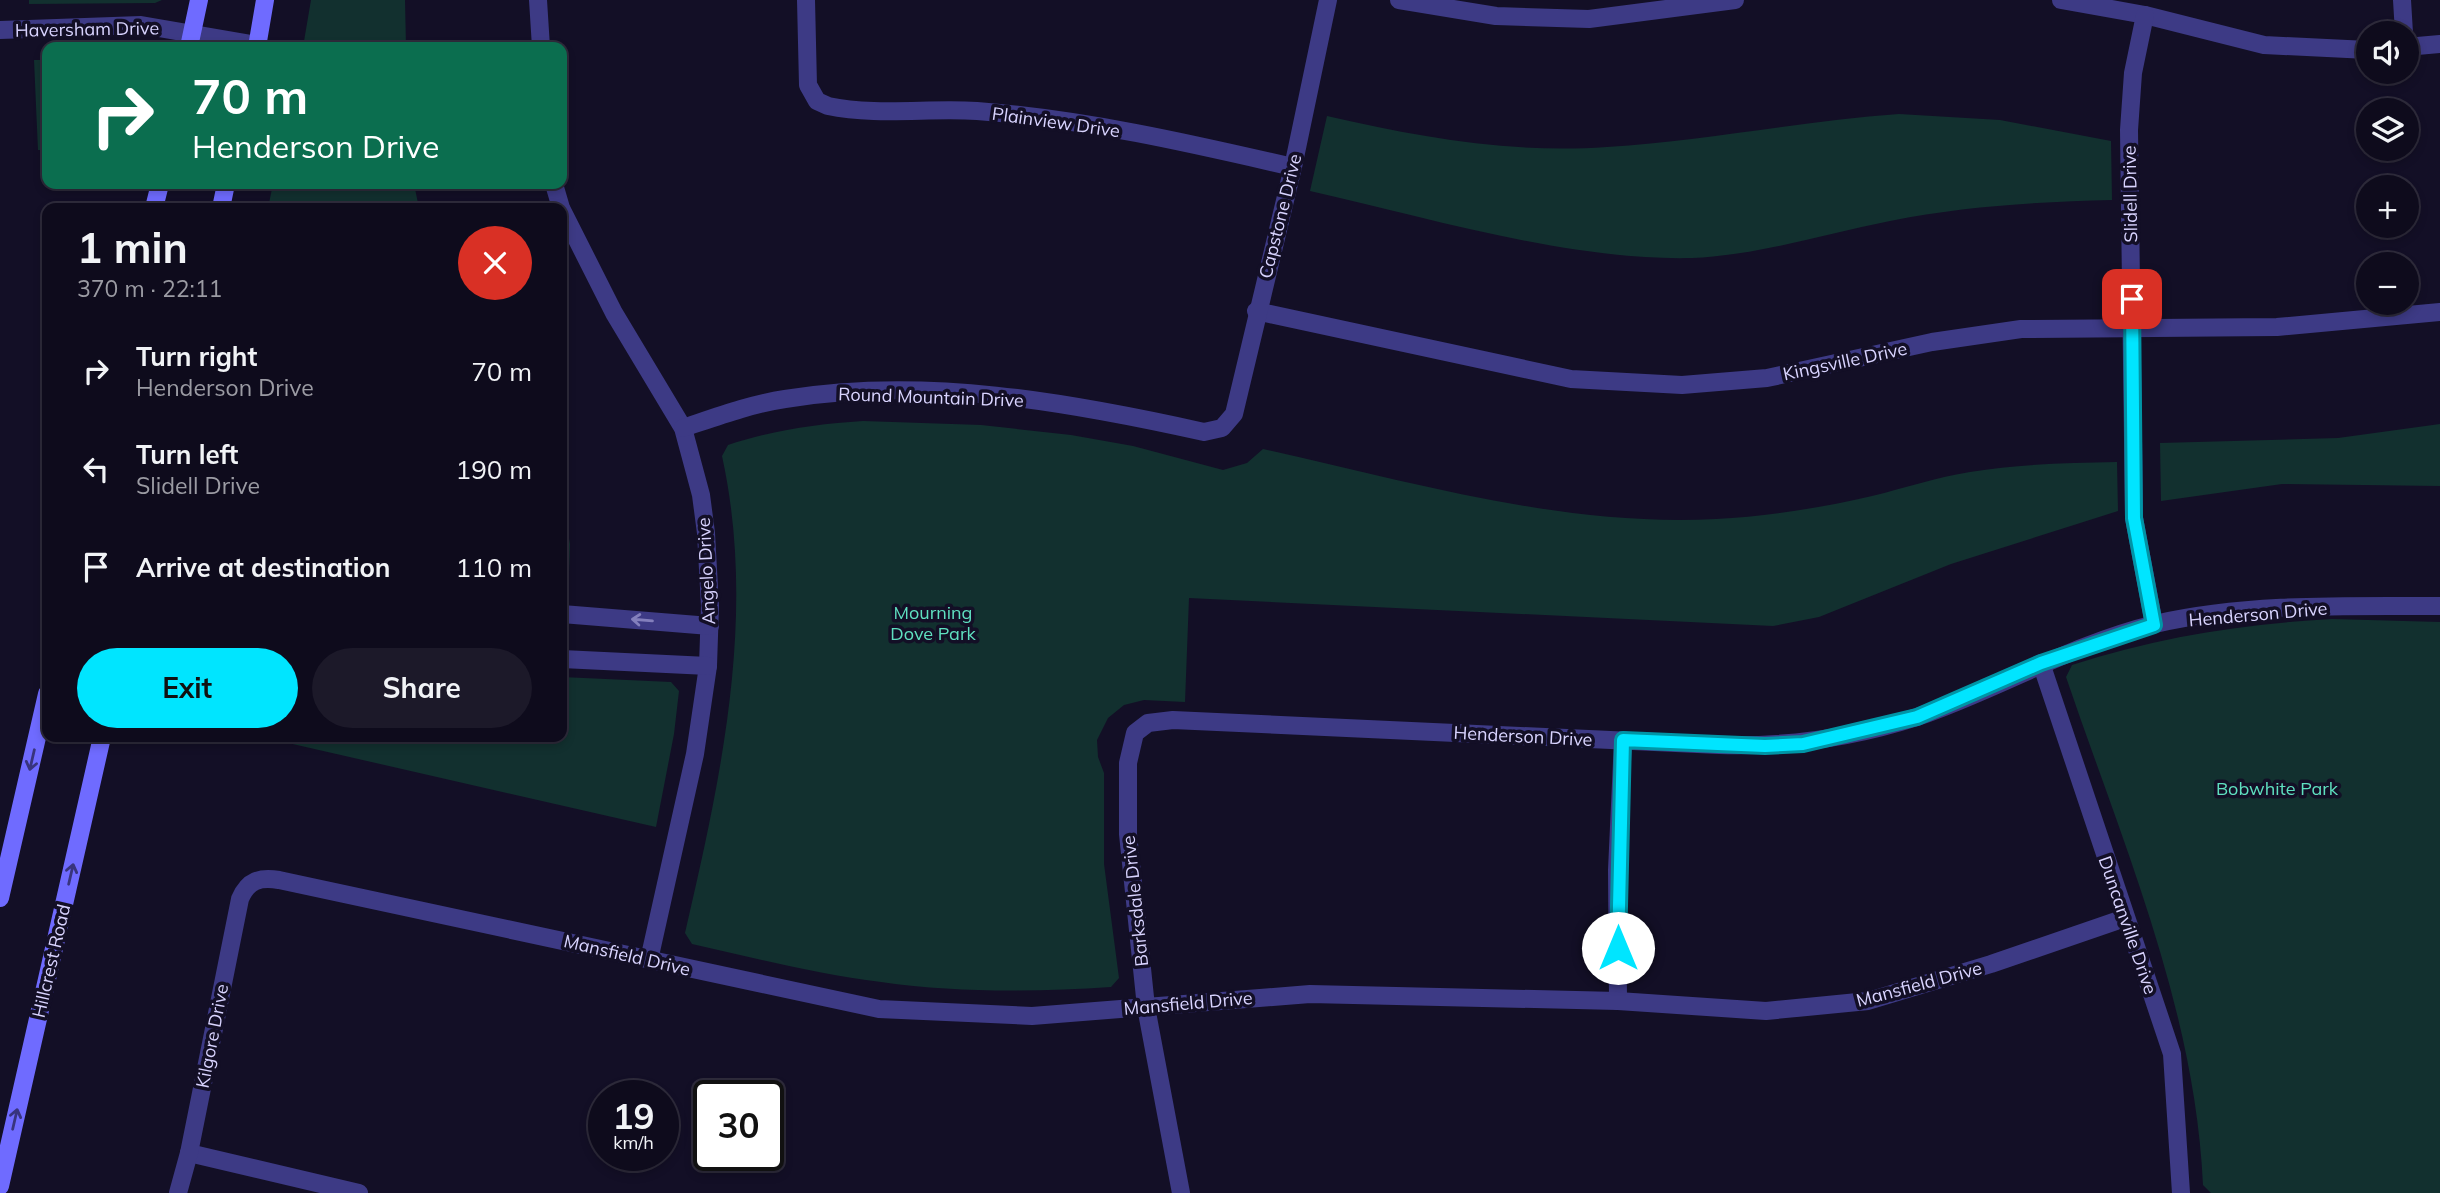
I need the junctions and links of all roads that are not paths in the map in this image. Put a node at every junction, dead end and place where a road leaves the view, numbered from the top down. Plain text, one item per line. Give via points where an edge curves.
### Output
1 (199, 0) edge
2 (265, 0) edge
3 (538, 0) edge
4 (806, 0) edge
5 (1328, 0) edge
6 (1399, 0) edge
7 (1735, 0) edge
8 (2061, 0) edge
9 (2402, 0) edge
10 (2145, 15) junction
11 (2403, 21) edge
12 (0, 30) edge
13 (191, 40) edge
14 (213, 42) edge
15 (258, 42) edge
16 (541, 42) edge
17 (2440, 44) edge
18 (2419, 46) edge
19 (2356, 49) edge
20 (1293, 167) junction
21 (567, 221) edge
22 (1256, 311) junction
23 (2440, 312) edge
24 (2132, 327) junction
25 (683, 428) junction
26 (1222, 428) joint
27 (2440, 606) edge
28 (567, 614) edge
29 (2154, 625) junction
30 (710, 626) junction
31 (567, 659) edge
32 (2041, 663) junction
33 (708, 666) junction
34 (42, 716) edge
35 (1135, 733) joint
36 (1623, 740) junction
37 (101, 742) edge
38 (251, 882) joint
39 (0, 898) edge
40 (2125, 918) junction
41 (649, 960) junction
42 (1618, 1000) junction
43 (1146, 1007) junction
44 (190, 1153) junction
45 (0, 1186) edge
46 (178, 1193) edge
47 (359, 1193) edge
48 (1181, 1193) edge
49 (2180, 1193) edge

1 - 13 main road
2 - 15 main road
3 - 16 street
4 - 20 street, Plainview Drive via 808,85 817,101 840,108 976,111 1050,119
5 - 20 street, Capstone Drive
6 - 7 street via 1496,16 1589,19
8 - 10 street
9 - 11 street
10 - 19 street via 2264,45
10 - 24 street, Slidell Drive via 2133,73 2129,130
12 - 13 street, Haversham Drive via 141,25
13 - 14 street, Haversham Drive
17 - 18 street
20 - 22 street, Capstone Drive
21 - 25 street, Angelo Drive via 614,313
22 - 24 street, Kingsville Drive via 1571,379 1682,385 1767,378 1971,335 2021,329
22 - 26 street, Capstone Drive via 1234,414
23 - 24 street, Kingsville Drive via 2277,327
24 - 29 street, Slidell Drive via 2134,518
25 - 26 street, Round Mountain Drive via 782,399 857,391 1022,399 1204,432
25 - 30 street, Angelo Drive via 701,495
27 - 29 street, Henderson Drive via 2251,611
30 -> 28 street
29 - 32 street, Henderson Drive
30 - 33 street, Angelo Drive
31 - 33 street
32 - 36 street, Henderson Drive via 1917,717 1803,744
32 - 40 street, Duncanville Drive
33 - 41 street, Angelo Drive via 695,754
34 -> 39 main road
35 - 36 street, Henderson Drive via 1148,723 1173,720
35 - 43 street, Barksdale Drive via 1128,763 1126,811
36 - 42 street
45 -> 37 main road, Hillcrest Road
38 - 41 street, Mansfield Drive via 279,880
38 - 44 street, Kilgore Drive via 240,899
40 - 42 street, Mansfield Drive via 1868,1001 1766,1011
40 - 49 street, Duncanville Drive via 2172,1054
41 - 43 street, Mansfield Drive via 879,1009 1032,1016
42 - 43 street, Mansfield Drive via 1310,994
43 - 48 street, Barksdale Drive
44 - 46 street, Kilgore Drive
44 - 47 street

